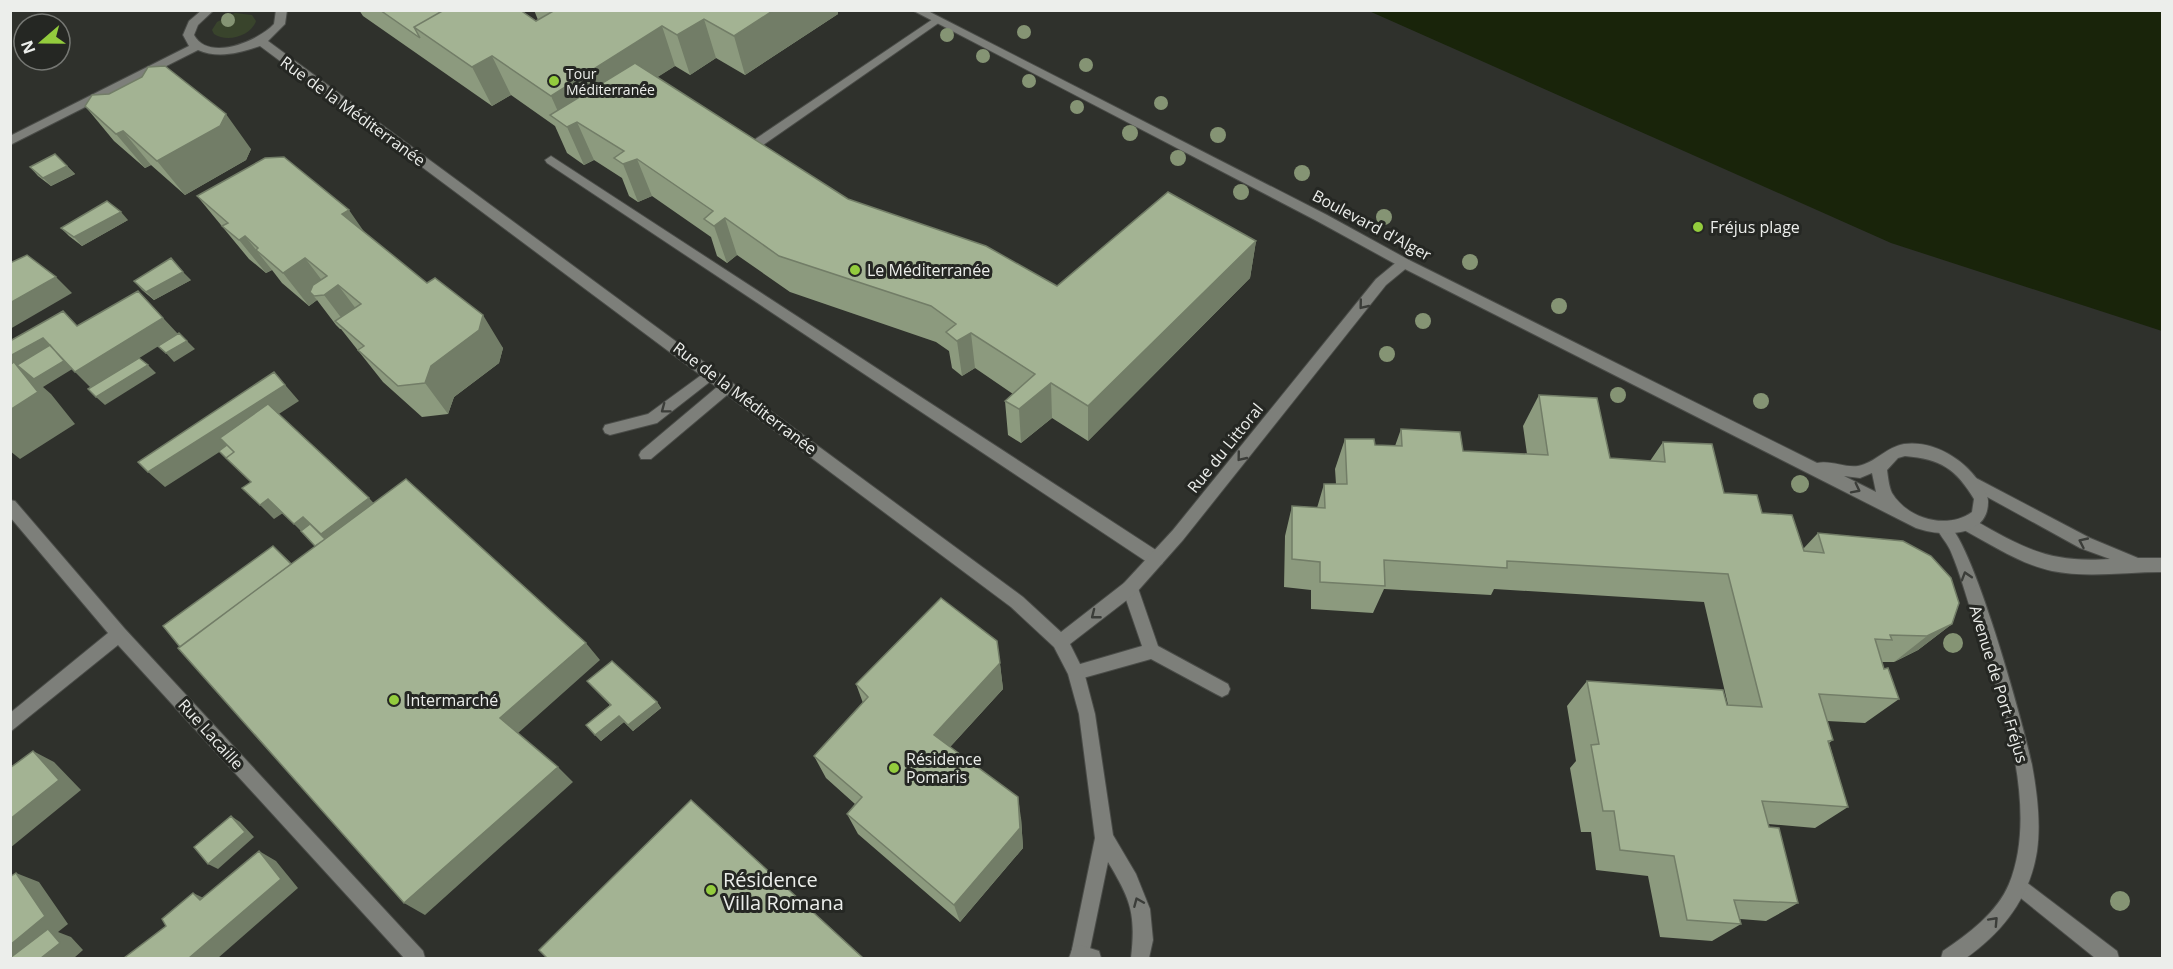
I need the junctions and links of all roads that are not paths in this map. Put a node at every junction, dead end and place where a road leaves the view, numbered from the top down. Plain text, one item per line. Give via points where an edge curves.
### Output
1 (209, 10) edge
2 (281, 10) edge
3 (917, 10) edge
4 (936, 20) junction
5 (261, 41) junction
6 (195, 47) junction
7 (10, 141) edge
8 (749, 149) edge
9 (551, 160) edge
10 (1404, 263) junction
11 (711, 373) junction
12 (728, 386) junction
13 (610, 429) dead end
14 (646, 455) dead end
15 (1885, 459) junction
16 (1812, 467) junction
17 (1974, 483) junction
18 (10, 506) edge
19 (1901, 512) junction
20 (1969, 525) junction
21 (1945, 529) junction
22 (1156, 559) junction
23 (2138, 563) junction
24 (2163, 565) edge
25 (1130, 588) junction
26 (119, 634) junction
27 (1060, 642) junction
28 (1152, 651) junction
29 (1076, 672) junction
30 (1222, 688) dead end
31 (10, 724) edge
32 (1104, 838) junction
33 (2018, 885) junction
34 (1083, 957) edge
35 (416, 958) edge
36 (1140, 958) edge
37 (1950, 958) edge
38 (2110, 958) edge

1 - 6 street via 189,33
2 - 5 street via 278,27
3 - 4 street, Boulevard d'Alger
4 - 8 street
4 - 10 street, Boulevard d'Alger
5 - 6 street via 232,51 211,52
5 - 11 street, Rue de la Méditerranée
6 - 7 street
9 - 22 street
10 - 16 street, Boulevard d'Alger
10 -> 22 street, Rue du Littoral via 1381,282
11 - 12 street, Rue de la Méditerranée
11 -> 13 street via 652,419
12 - 14 street
12 - 27 street, Rue de la Méditerranée via 1017,602
15 - 16 street, Boulevard d'Alger via 1860,472
15 - 17 street via 1893,453 1920,450 1950,461
15 - 19 street via 1879,468 1882,489
16 -> 19 street, Boulevard d'Alger
17 - 20 street via 1982,507
23 -> 17 street via 2085,543
18 - 26 street, Rue Lacaille
19 - 21 street
20 - 21 street
20 - 23 street via 2052,564 2084,567
33 -> 21 street, Avenue de Port Fréjus via 2027,852 2024,767 1958,549
22 - 25 street, Rue du Littoral
23 - 24 street
25 -> 27 street, Rue du Littoral
25 - 28 street
26 - 31 street
26 - 35 street, Rue Lacaille
27 - 29 street, Rue de la Méditerranée
28 - 29 street
28 - 30 street
29 - 32 street, Rue de la Méditerranée via 1087,714
32 - 34 street, Rue de la Méditerranée
36 -> 32 street, Rue de la Méditerranée via 1144,944 1142,906
37 -> 33 street, Avenue de Port Fréjus via 1971,945 2000,915
33 - 38 street

